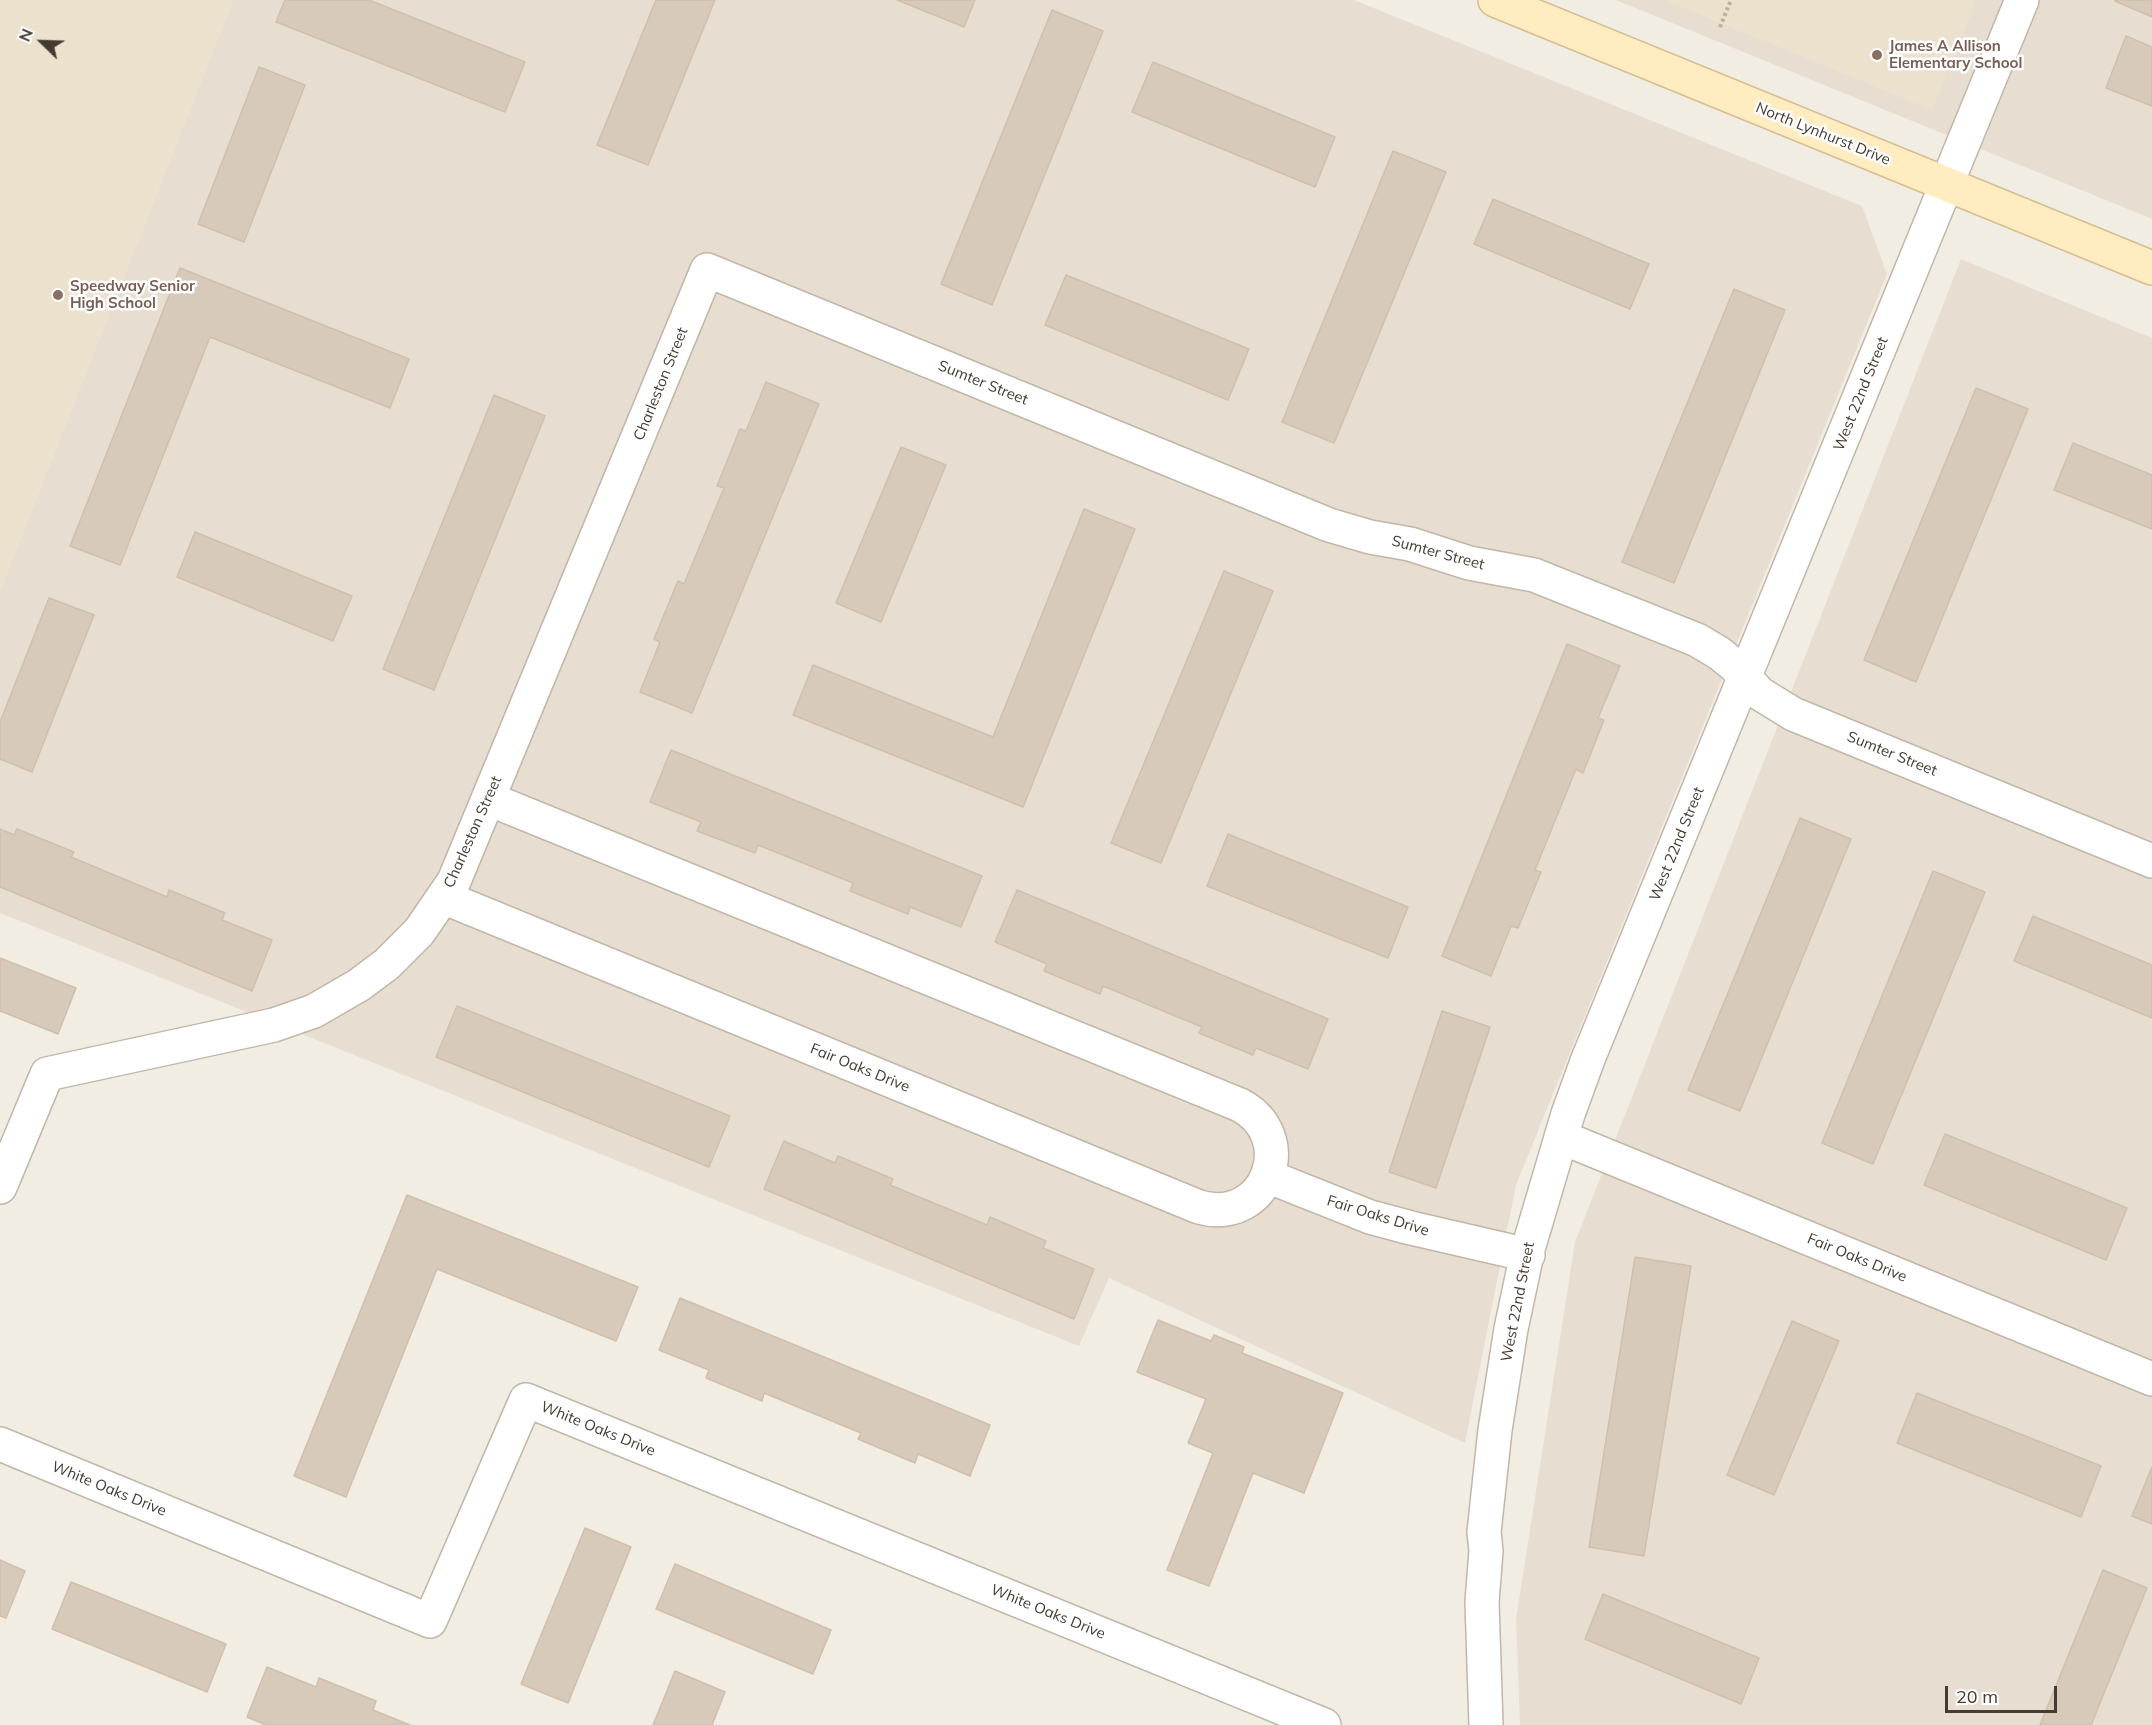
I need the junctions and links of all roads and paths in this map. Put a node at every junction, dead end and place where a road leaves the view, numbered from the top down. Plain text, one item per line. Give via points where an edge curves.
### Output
1 (1495, 0) edge
2 (1731, 0) edge
3 (2022, 0) edge
4 (1720, 27) dead end
5 (1947, 184) junction
6 (2152, 268) edge
7 (707, 270) joint
8 (1745, 677) junction
9 (489, 799) junction
10 (2152, 861) edge
11 (444, 897) junction
12 (1561, 1137) junction
13 (1267, 1176) junction
14 (0, 1187) edge
15 (1528, 1255) junction
16 (2152, 1379) edge
17 (0, 1444) edge
18 (1324, 1725) edge
19 (1486, 1725) edge

1 - 5 main road, North Lynhurst Drive
2 - 4 path
3 - 5 street, West 22nd Street
5 - 6 main road, North Lynhurst Drive
5 - 8 street, West 22nd Street
7 - 8 street, Sumter Street via 1329,525 1545,579 1697,640 1719,653
7 - 9 street, Charleston Street
8 - 10 street, Sumter Street via 1759,693 1793,714
8 - 12 street, West 22nd Street via 1588,1059
9 - 11 street, Charleston Street
9 - 13 street via 1240,1105 1258,1119 1270,1142 1272,1167
11 - 13 street, Fair Oaks Drive via 1199,1207 1236,1208 1257,1194
11 - 14 street, Charleston Street via 419,932 387,964 314,1011 274,1025 47,1074
12 - 15 street, West 22nd Street
12 - 16 street, Fair Oaks Drive
13 - 15 street, Fair Oaks Drive via 1370,1217
15 - 19 street, West 22nd Street via 1498,1408 1484,1532
17 - 18 street, White Oaks Drive via 430,1621 526,1400

